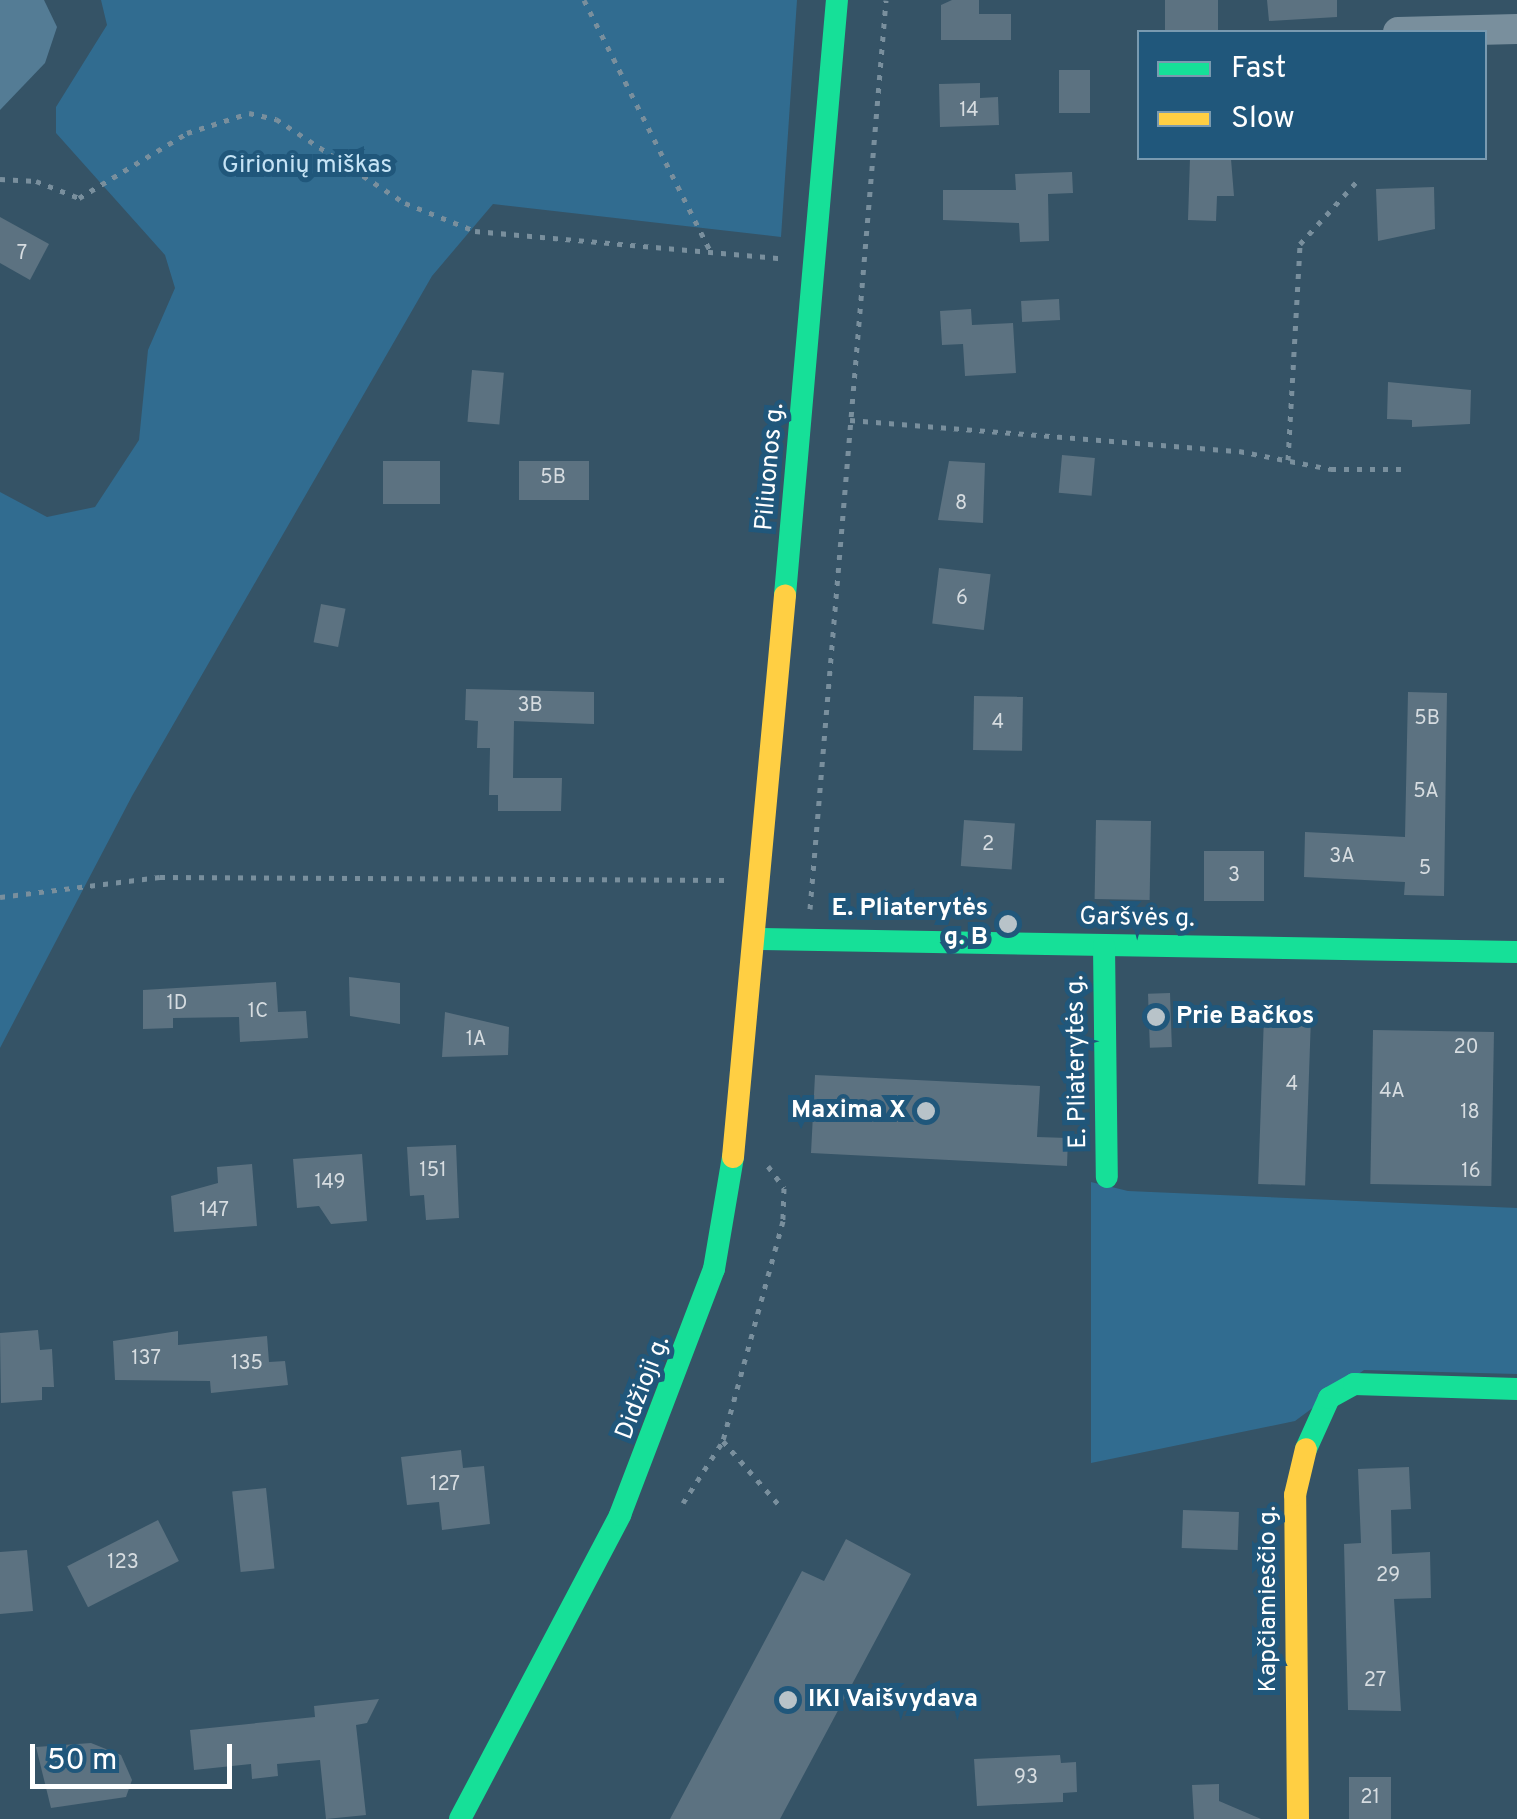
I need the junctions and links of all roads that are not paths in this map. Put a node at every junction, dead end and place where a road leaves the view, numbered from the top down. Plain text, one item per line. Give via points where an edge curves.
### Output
1 (836, 0) edge
2 (1517, 29) edge
3 (1477, 30) edge
4 (756, 939) junction
5 (1104, 946) junction
6 (1517, 952) edge
7 (1107, 1177) dead end
8 (1517, 1389) edge
9 (460, 1819) edge
10 (1298, 1819) edge

1 - 4 main road, Piliuonos g.
2 - 3 street
4 - 5 main road, Garšvės g.
4 - 9 main road, Didžioji g. via 732,1179 697,1328 620,1515
5 - 6 main road, Garšvės g.
5 - 7 main road, E. Pliaterytės g.
8 - 10 main road, Kapčiamiesčio g. via 1354,1384 1329,1398 1310,1433 1295,1495

